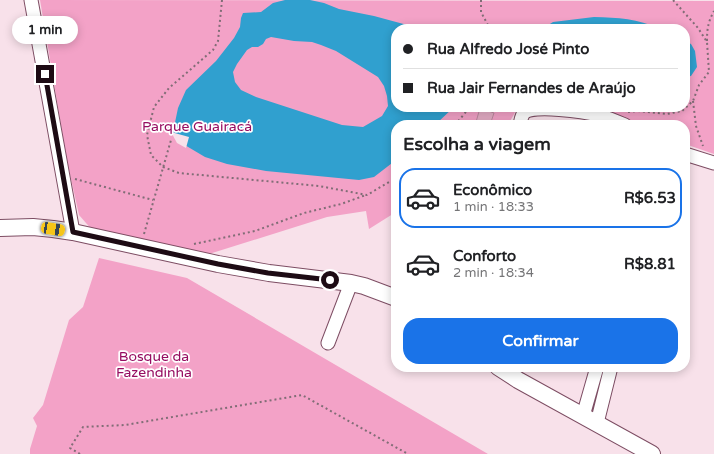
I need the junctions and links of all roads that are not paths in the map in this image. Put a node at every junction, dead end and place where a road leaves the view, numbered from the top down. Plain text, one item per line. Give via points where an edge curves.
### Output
1 (32, 0) edge
2 (530, 112) edge
3 (578, 112) edge
4 (522, 119) edge
5 (623, 119) edge
6 (690, 156) edge
7 (713, 163) edge
8 (0, 228) edge
9 (73, 232) junction
10 (351, 283) junction
11 (391, 296) edge
12 (328, 343) dead end
13 (506, 372) edge
14 (596, 372) edge
15 (609, 372) edge
16 (590, 420) junction
17 (652, 454) edge

1 - 9 street
2 - 4 street
3 - 5 street
6 - 7 street
8 - 9 street via 33,227
9 - 10 street via 268,273
10 - 11 street
10 - 12 street
13 - 16 street
14 - 16 street
15 - 16 street
16 - 17 street

